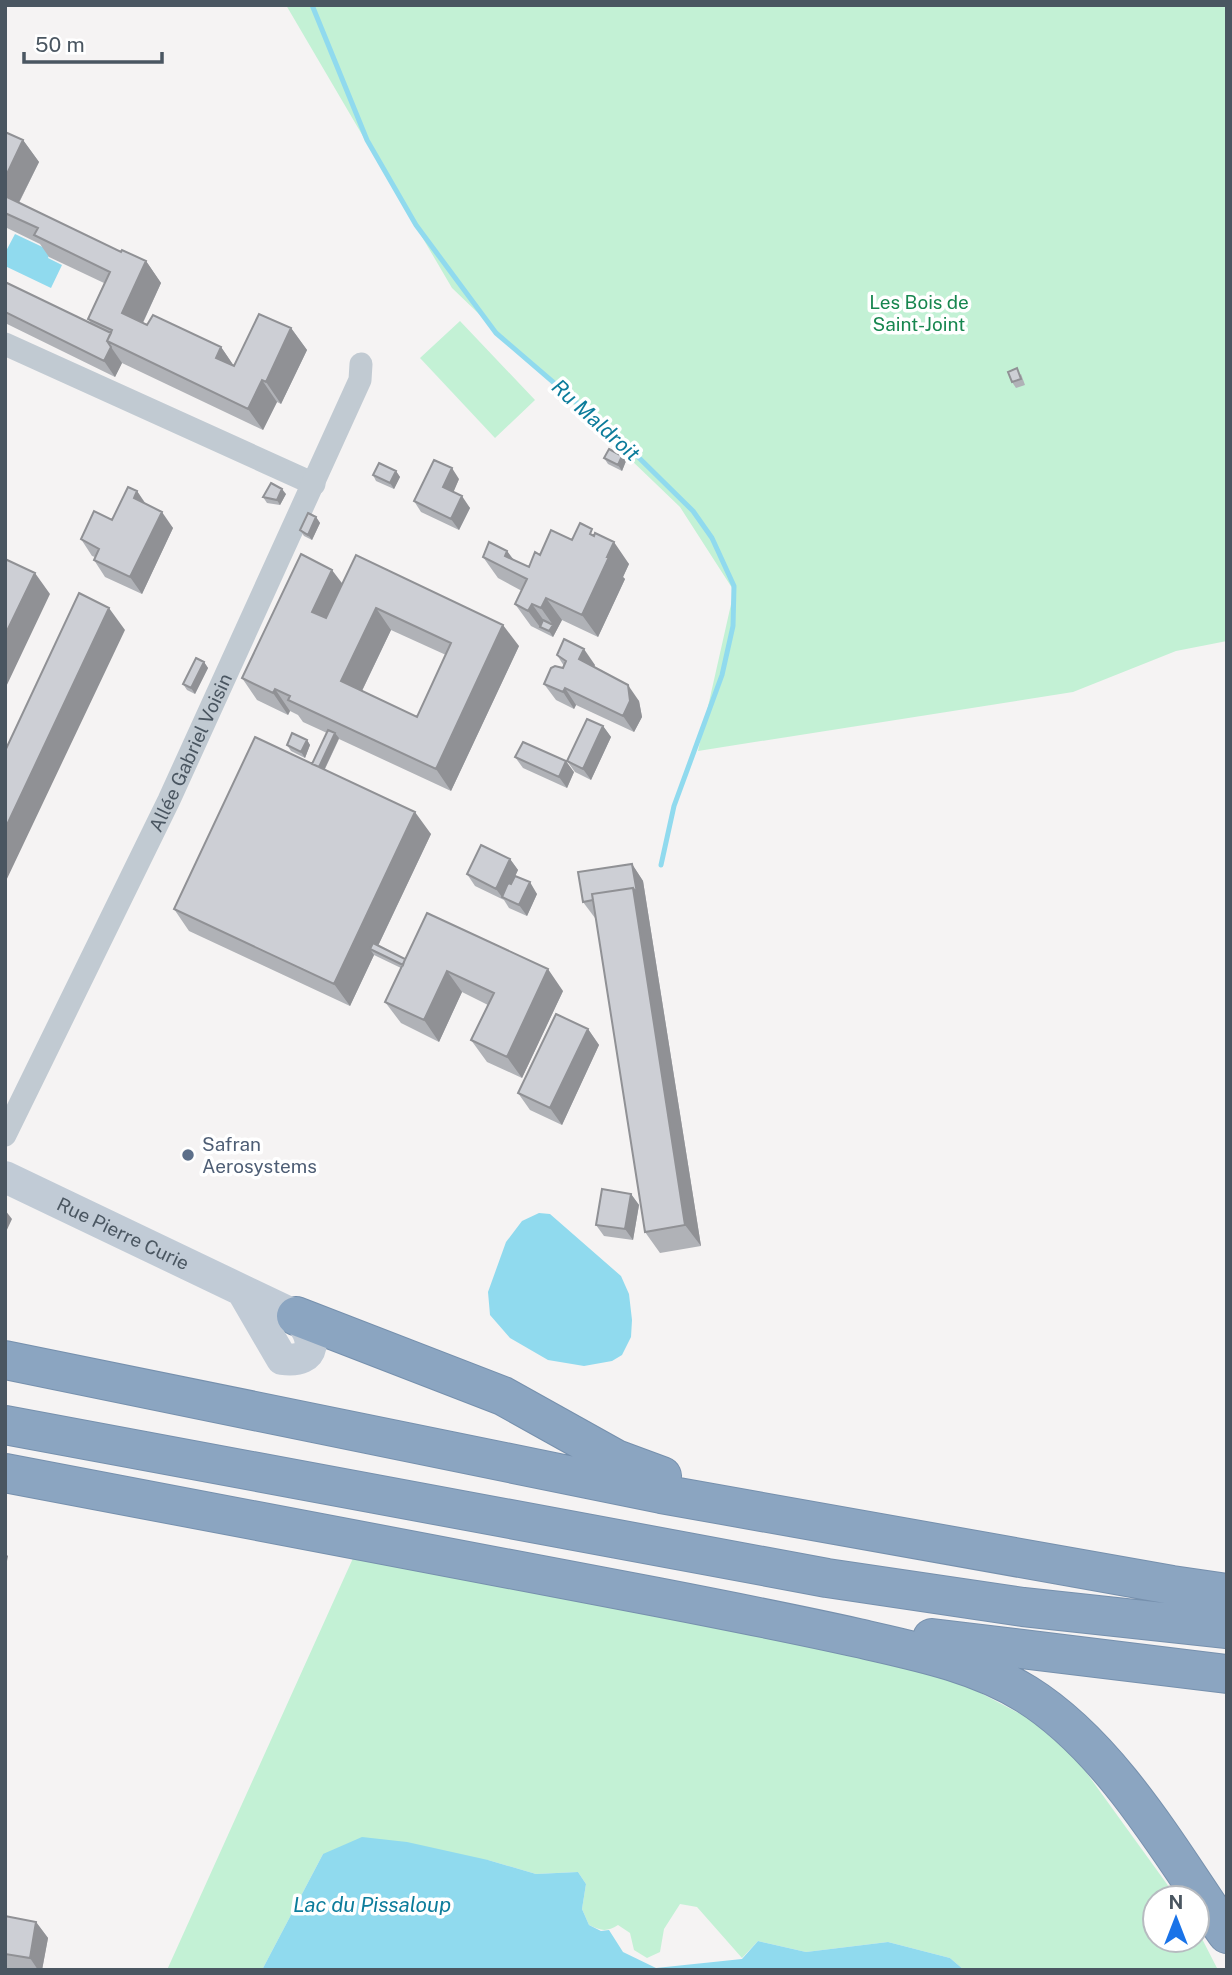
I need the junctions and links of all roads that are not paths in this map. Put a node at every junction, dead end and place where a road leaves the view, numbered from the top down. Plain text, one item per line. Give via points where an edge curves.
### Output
1 (5, 344) edge
2 (361, 364) dead end
3 (314, 484) junction
4 (5, 1135) edge
5 (5, 1177) edge
6 (243, 1292) junction
7 (296, 1316) junction
8 (5, 1360) edge
9 (5, 1425) edge
10 (5, 1473) edge
11 (757, 1512) junction
12 (1227, 1593) edge
13 (784, 1622) junction
14 (1227, 1629) edge
15 (1227, 1674) edge
16 (1227, 1934) edge

1 - 3 street
2 - 3 street, Allée Gabriel Voisin via 360,380
3 - 4 street, Allée Gabriel Voisin via 169,800
5 - 6 street, Rue Pierre Curie
6 - 7 street, Rue Pierre Curie
6 - 7 street via 282,1359 302,1358 309,1349 312,1338
7 - 11 highway via 503,1396 616,1459 669,1479 729,1492
8 - 11 highway
9 - 14 highway via 827,1578 1023,1607
10 - 13 highway
11 - 12 highway
13 - 15 highway via 827,1623
13 - 16 highway via 930,1654 1024,1693 1063,1721 1103,1761

